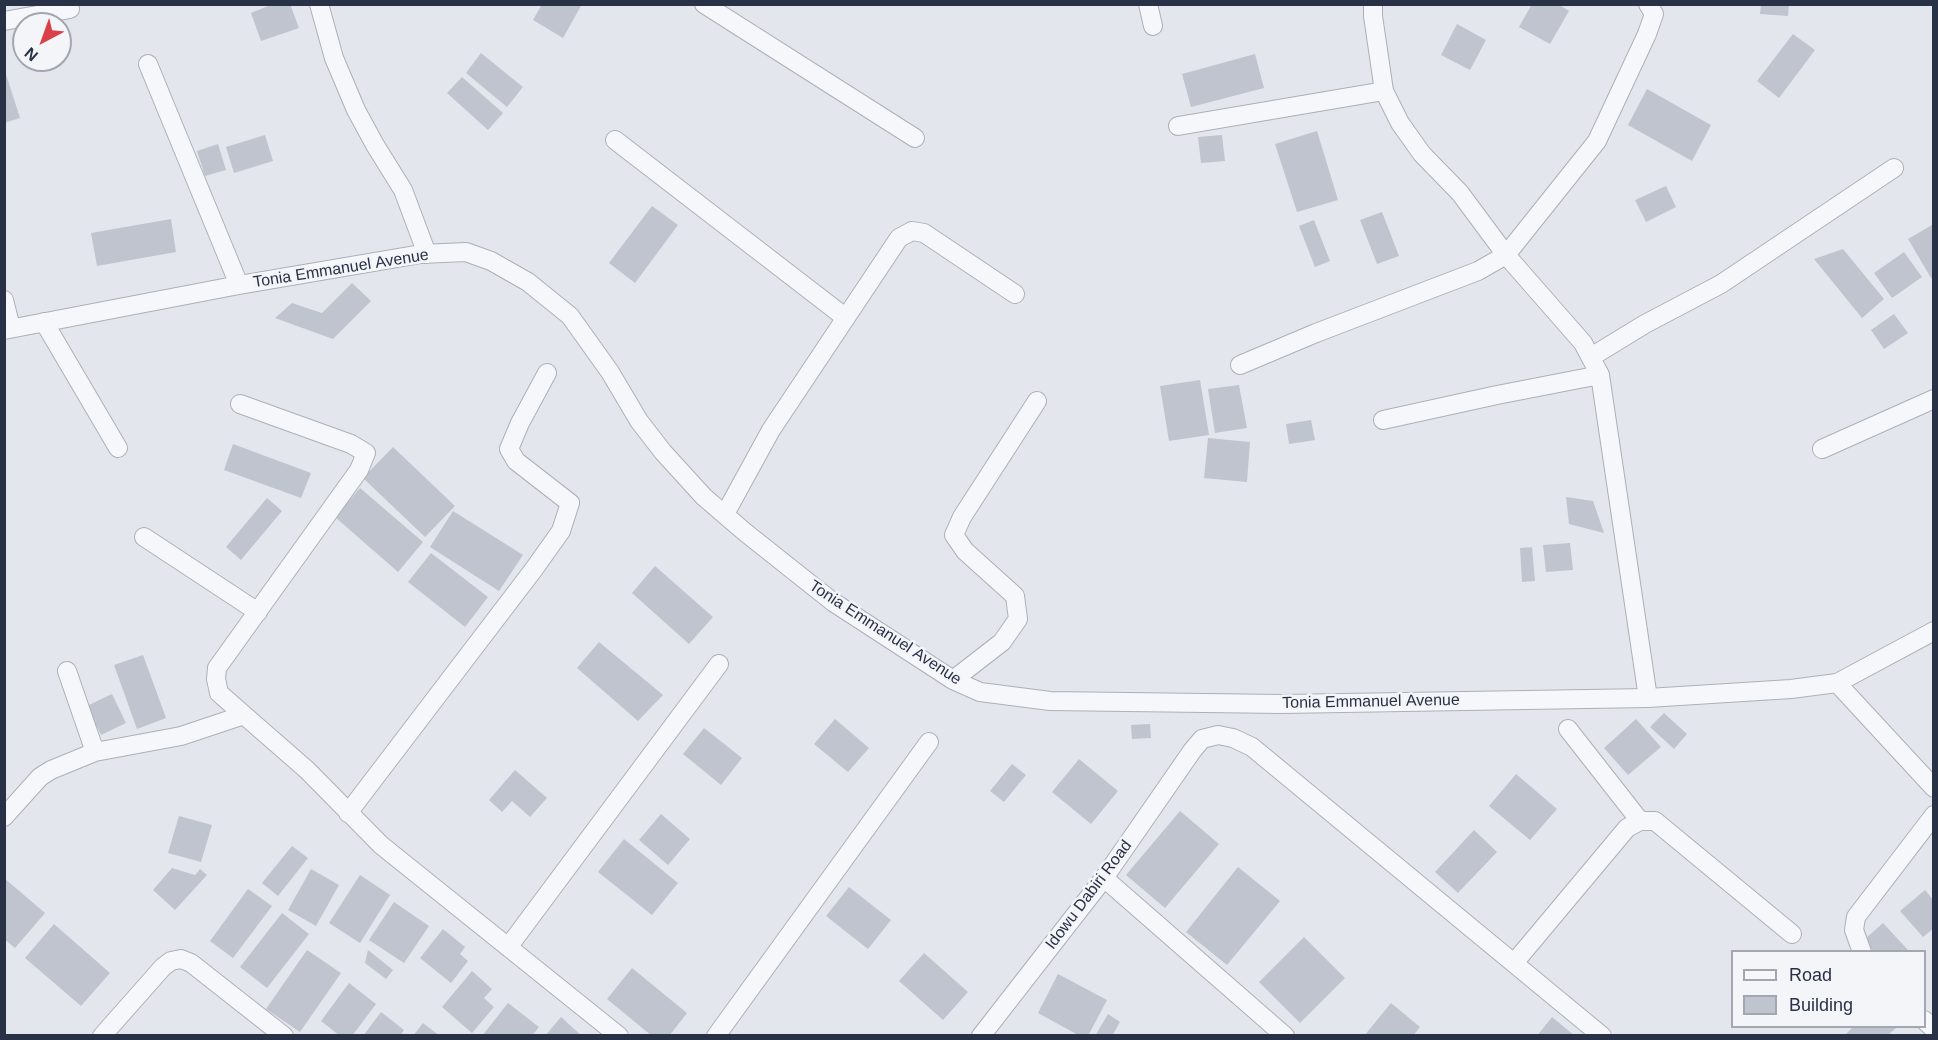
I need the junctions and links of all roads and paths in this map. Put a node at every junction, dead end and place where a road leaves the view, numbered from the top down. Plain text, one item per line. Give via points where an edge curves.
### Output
1 (319, 4) edge
2 (704, 4) edge
3 (1148, 4) edge
4 (1373, 4) edge
5 (1648, 4) edge
6 (70, 9) dead end
7 (4, 21) edge
8 (1153, 26) dead end
9 (148, 64) dead end
10 (1384, 91) junction
11 (1178, 126) dead end
12 (915, 138) dead end
13 (615, 140) dead end
14 (1894, 168) dead end
15 (427, 254) junction
16 (1506, 255) junction
17 (239, 285) junction
18 (1015, 294) dead end
19 (4, 300) edge
20 (846, 318) junction
21 (44, 322) junction
22 (8, 329) edge
23 (1591, 357) junction
24 (1240, 365) dead end
25 (547, 373) dead end
26 (1600, 375) junction
27 (1934, 399) edge
28 (1037, 401) dead end
29 (240, 404) dead end
30 (1383, 420) dead end
31 (118, 448) dead end
32 (1822, 449) dead end
33 (725, 514) junction
34 (144, 537) dead end
35 (258, 612) junction
36 (1934, 631) edge
37 (719, 664) dead end
38 (67, 671) dead end
39 (954, 680) junction
40 (1838, 683) junction
41 (1648, 698) junction
42 (244, 715) junction
43 (1568, 729) dead end
44 (929, 742) dead end
45 (95, 752) junction
46 (1934, 788) edge
47 (348, 813) junction
48 (1934, 815) edge
49 (4, 817) edge
50 (1640, 821) junction
51 (1104, 878) junction
52 (1792, 933) dead end
53 (509, 946) junction
54 (1862, 950) edge
55 (1514, 963) junction
56 (102, 1035) edge
57 (284, 1035) edge
58 (619, 1035) edge
59 (716, 1035) edge
60 (981, 1035) edge
61 (1285, 1035) edge
62 (1602, 1035) edge

1 - 15 street via 334,58 375,145 403,190
2 - 12 street
3 - 8 street
4 - 10 street
5 - 16 street via 1654,14 1647,34 1597,141
6 - 7 street
9 - 17 street
10 - 11 street
10 - 16 street via 1422,154 1460,193
13 - 20 street
14 - 23 street via 1721,284
15 - 17 street, Tonia Emmanuel Avenue
15 - 33 street, Tonia Emmanuel Avenue via 466,252 490,261 528,282 570,316 663,452
16 - 23 street
16 - 24 street via 1478,271
17 - 21 street, Tonia Emmanuel Avenue
18 - 20 street via 924,233 912,231 899,238
19 - 22 street
20 - 33 street via 771,430
21 - 22 street, Tonia Emmanuel Avenue
21 - 31 street
23 - 26 street
25 - 47 street via 509,449 516,461 570,503 561,531
26 - 30 street
26 - 41 street
27 - 32 street
28 - 39 street via 954,535 965,551 1015,596 1018,619 1002,642
29 - 35 street via 366,453 359,471
33 - 39 street, Tonia Emmanuel Avenue via 833,602
34 - 35 street
35 - 42 street via 217,668 219,693
36 - 40 street, Tonia Emmanuel Avenue
37 - 53 street
38 - 45 street
39 - 41 street, Tonia Emmanuel Avenue via 980,692 1050,701 1282,704
40 - 41 street, Tonia Emmanuel Avenue
40 - 46 street
42 - 45 street via 181,736
42 - 47 street via 307,770
43 - 50 street
44 - 59 street
45 - 49 street via 40,777
47 - 53 street via 381,845
48 - 54 street via 1857,917 1854,930
50 - 52 street via 1655,821
50 - 55 street via 1627,828
51 - 55 street, Idowu Dabiri Road via 1202,739 1218,735 1233,738 1252,747
51 - 60 street, Idowu Dabiri Road
51 - 61 street
53 - 58 street
55 - 62 street
56 - 57 street via 163,968 181,959

